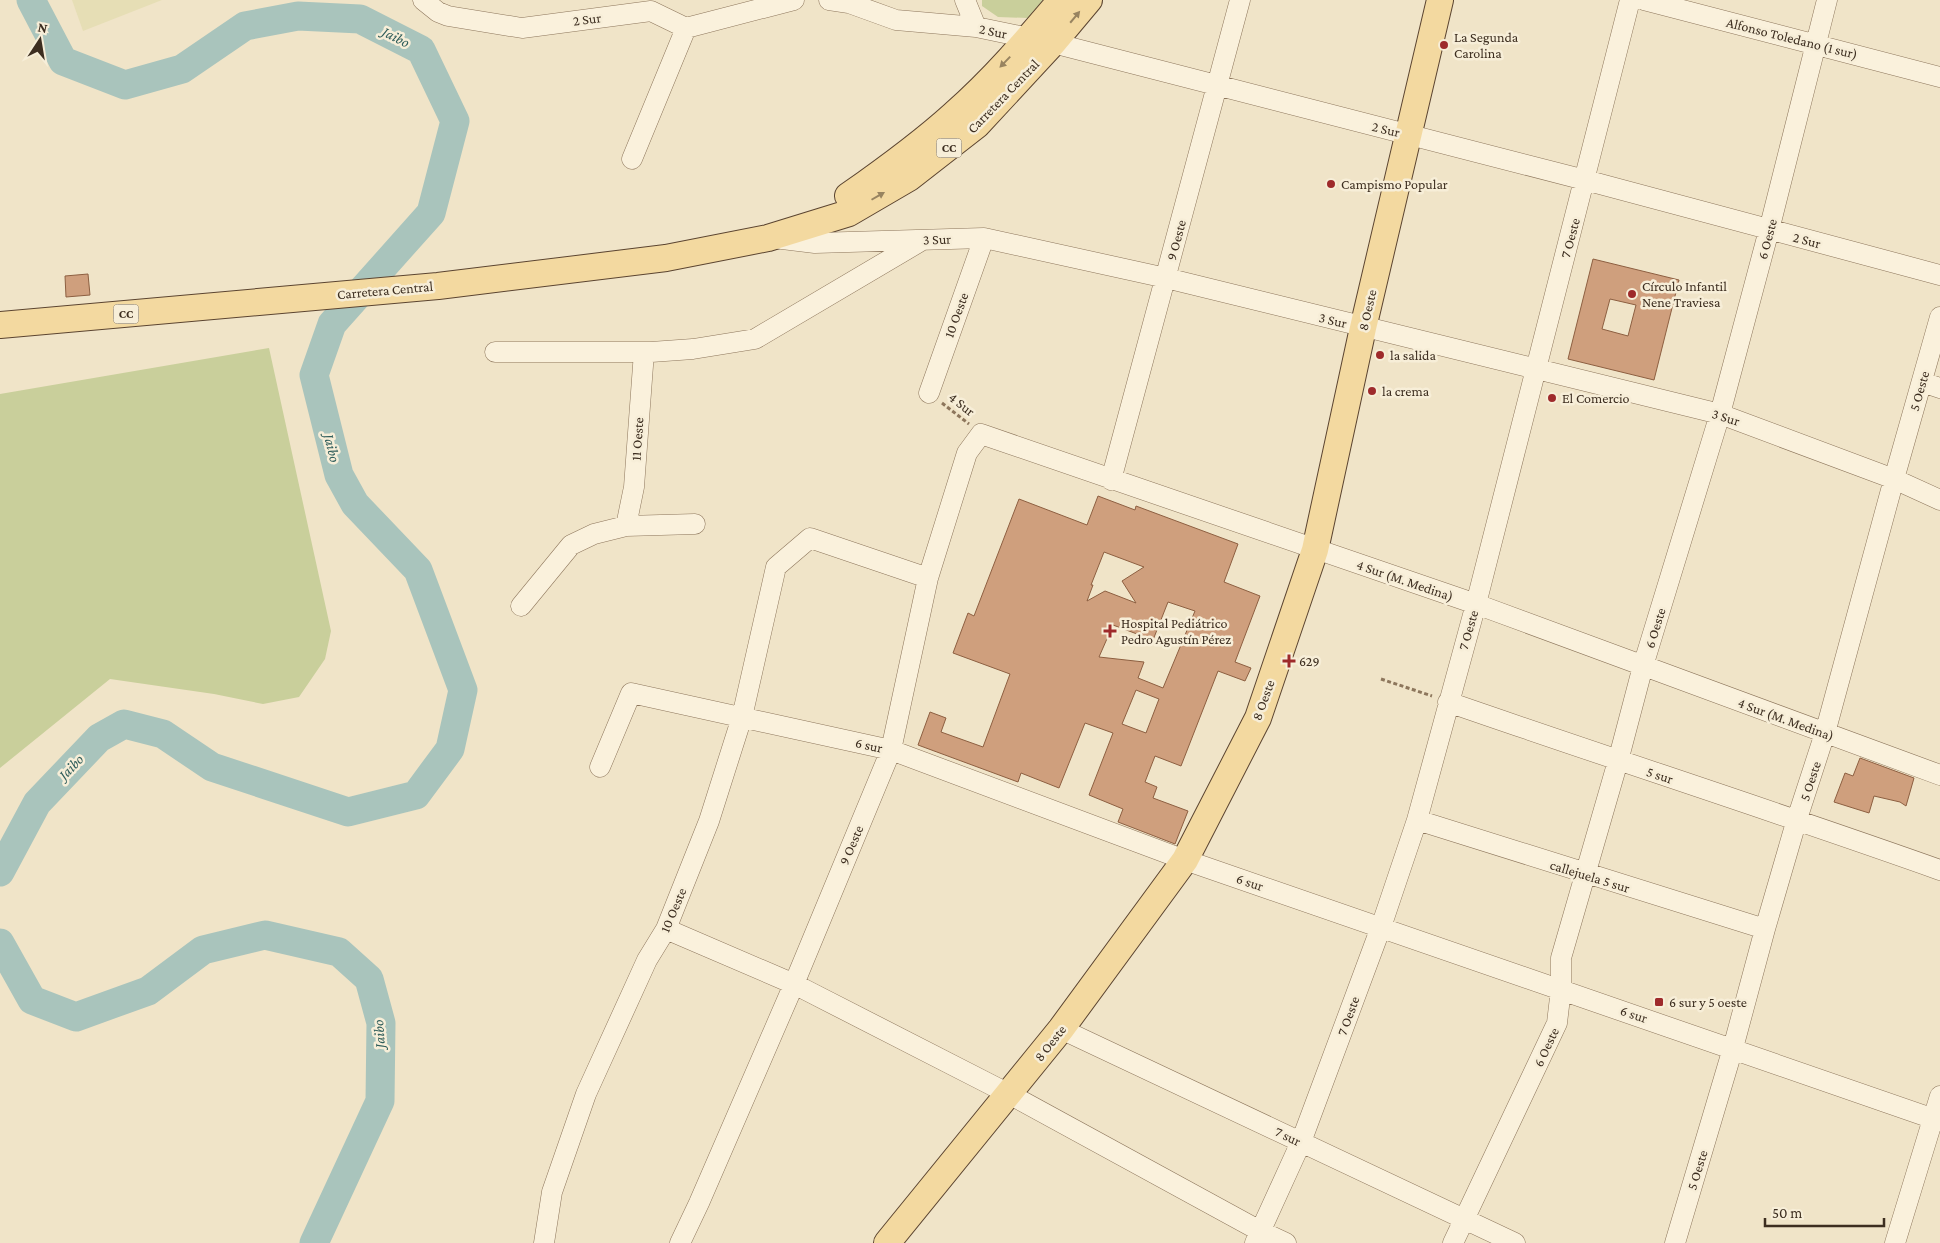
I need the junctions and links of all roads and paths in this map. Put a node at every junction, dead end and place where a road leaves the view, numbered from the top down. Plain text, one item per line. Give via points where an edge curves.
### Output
1 (423, 0) edge
2 (794, 0) edge
3 (829, 0) edge
4 (965, 0) edge
5 (1061, 0) edge
6 (1089, 0) edge
7 (1240, 0) edge
8 (1440, 0) edge
9 (1630, 0) edge
10 (1644, 0) edge
11 (1827, 0) edge
12 (976, 27) junction
13 (686, 28) junction
14 (1040, 41) junction
15 (1816, 44) junction
16 (1940, 77) edge
17 (1217, 86) junction
18 (1409, 135) junction
19 (632, 159) dead end
20 (1584, 180) junction
21 (1769, 230) junction
22 (768, 238) junction
23 (984, 238) junction
24 (924, 240) junction
25 (1940, 275) edge
26 (1166, 278) junction
27 (1940, 317) edge
28 (0, 325) edge
29 (1363, 328) junction
30 (496, 352) dead end
31 (644, 352) junction
32 (1536, 368) junction
33 (1931, 385) edge
34 (928, 393) joint
35 (1720, 414) junction
36 (981, 434) junction
37 (1894, 479) junction
38 (1111, 480) junction
39 (1940, 500) edge
40 (695, 524) dead end
41 (626, 526) junction
42 (1315, 550) junction
43 (928, 578) junction
44 (1476, 604) junction
45 (521, 606) dead end
46 (1643, 666) junction
47 (1380, 678) dead end
48 (1448, 702) junction
49 (742, 717) junction
50 (1825, 733) junction
51 (891, 750) junction
52 (1618, 761) junction
53 (600, 767) dead end
54 (1940, 775) edge
55 (1797, 819) junction
56 (1416, 820) junction
57 (1185, 860) junction
58 (1940, 870) edge
59 (1586, 874) junction
60 (1380, 927) junction
61 (666, 929) junction
62 (1765, 929) junction
63 (794, 984) junction
64 (1561, 989) junction
65 (1062, 1029) junction
66 (1733, 1048) junction
67 (1009, 1094) junction
68 (1940, 1096) edge
69 (1937, 1120) edge
70 (1301, 1142) junction
71 (1464, 1220) junction
72 (1258, 1237) edge
73 (896, 1240) edge
74 (1678, 1242) edge
75 (544, 1243) edge
76 (680, 1243) edge
77 (1286, 1243) edge
78 (1453, 1243) edge
79 (1514, 1243) edge
80 (1895, 1243) edge

1 - 13 street, 2 Sur via 448,16 522,28 650,11
2 - 13 street
3 - 12 street, 2 Sur via 848,3 896,20
4 - 12 street
5 - 14 main road, Carretera Central / CC
14 -> 6 main road, Carretera Central / CC
7 - 17 street, 9 Oeste
8 - 18 main road, 8 Oeste
9 - 20 street, 7 Oeste
10 - 15 street, Alfonso Toledano (1 sur)
11 - 15 street, 6 Oeste
12 - 14 street, 2 Sur
13 - 19 street
14 - 17 street, 2 Sur
14 - 22 main road, Carretera Central / CC via 977,126 909,178 849,213
15 - 16 street, Alfonso Toledano (1 sur)
15 - 21 street, 6 Oeste
17 - 18 street, 2 Sur
17 - 26 street, 9 Oeste
18 - 20 street, 2 Sur
18 - 29 main road, 8 Oeste
20 - 21 street, 2 Sur
20 - 32 street, 7 Oeste
21 - 25 street, 2 Sur
21 - 35 street, 6 Oeste
22 - 24 street, 3 Sur via 815,243
22 - 28 main road, Carretera Central / CC via 666,258 438,286
23 - 24 street, 3 Sur
23 - 26 street, 3 Sur
23 - 34 street, 10 Oeste
24 - 31 street via 755,339 693,349
26 - 29 street, 3 Sur
26 - 38 street, 9 Oeste
27 - 33 street, 5 Oeste
29 - 32 street, 3 Sur
29 - 42 main road, 8 Oeste
30 - 31 street
31 - 41 street, 11 Oeste via 634,487
32 - 35 street, 3 Sur
32 - 44 street, 7 Oeste
33 - 37 street, 5 Oeste
34 - 36 path, 4 Sur
35 - 37 street, 3 Sur
35 - 46 street, 6 Oeste
36 - 38 street, 4 Sur (M. Medina)
36 - 43 street, 9 Oeste via 967,453
37 - 39 street, 3 Sur
37 - 50 street, 5 Oeste
38 - 42 street, 4 Sur (M. Medina)
40 - 41 street
41 - 45 street via 594,534 571,546
42 - 44 street, 4 Sur (M. Medina)
42 - 57 main road, 8 Oeste via 1258,718
43 - 49 street, 10 Oeste via 810,538 776,567
43 - 51 street, 9 Oeste
44 - 46 street, 4 Sur (M. Medina)
44 - 48 street, 7 Oeste
46 - 50 street, 4 Sur (M. Medina)
46 - 52 street, 6 Oeste
47 - 48 path
48 - 52 street, 5 sur
48 - 56 street, 7 Oeste
49 - 51 street, 6 sur
49 - 53 street, 6 sur via 631,693
49 - 61 street, 10 Oeste via 709,821
50 - 54 street, 4 Sur (M. Medina)
50 - 55 street, 5 Oeste
51 - 57 street, 6 sur
51 - 63 street, 9 Oeste
52 - 55 street, 5 sur
52 - 59 street, 6 Oeste
55 - 58 street, 5 sur
55 - 62 street, 5 Oeste
56 - 59 street, callejuela 5 sur
56 - 60 street, 7 Oeste
57 - 60 street, 6 sur
57 - 65 main road, 8 Oeste
59 - 62 street, callejuela 5 sur
59 - 64 street, 6 Oeste via 1561,958
60 - 64 street, 6 sur
60 - 70 street, 7 Oeste
61 - 63 street
61 - 75 street, 10 Oeste via 647,960 586,1094 552,1192
62 - 66 street, 5 Oeste
63 - 67 street
63 - 76 street, 9 Oeste
64 - 66 street, 6 sur
64 - 71 street, 6 Oeste via 1557,1023
65 - 67 main road, 8 Oeste
65 - 70 street, 7 sur
66 - 69 street, 6 sur
66 - 74 street, 5 Oeste
67 - 72 street
67 - 73 main road, 8 Oeste
68 - 69 street
69 - 80 street
70 - 71 street, 7 sur
70 - 72 street, 7 Oeste
71 - 78 street, 6 Oeste
71 - 79 street, 7 sur
72 - 77 street

